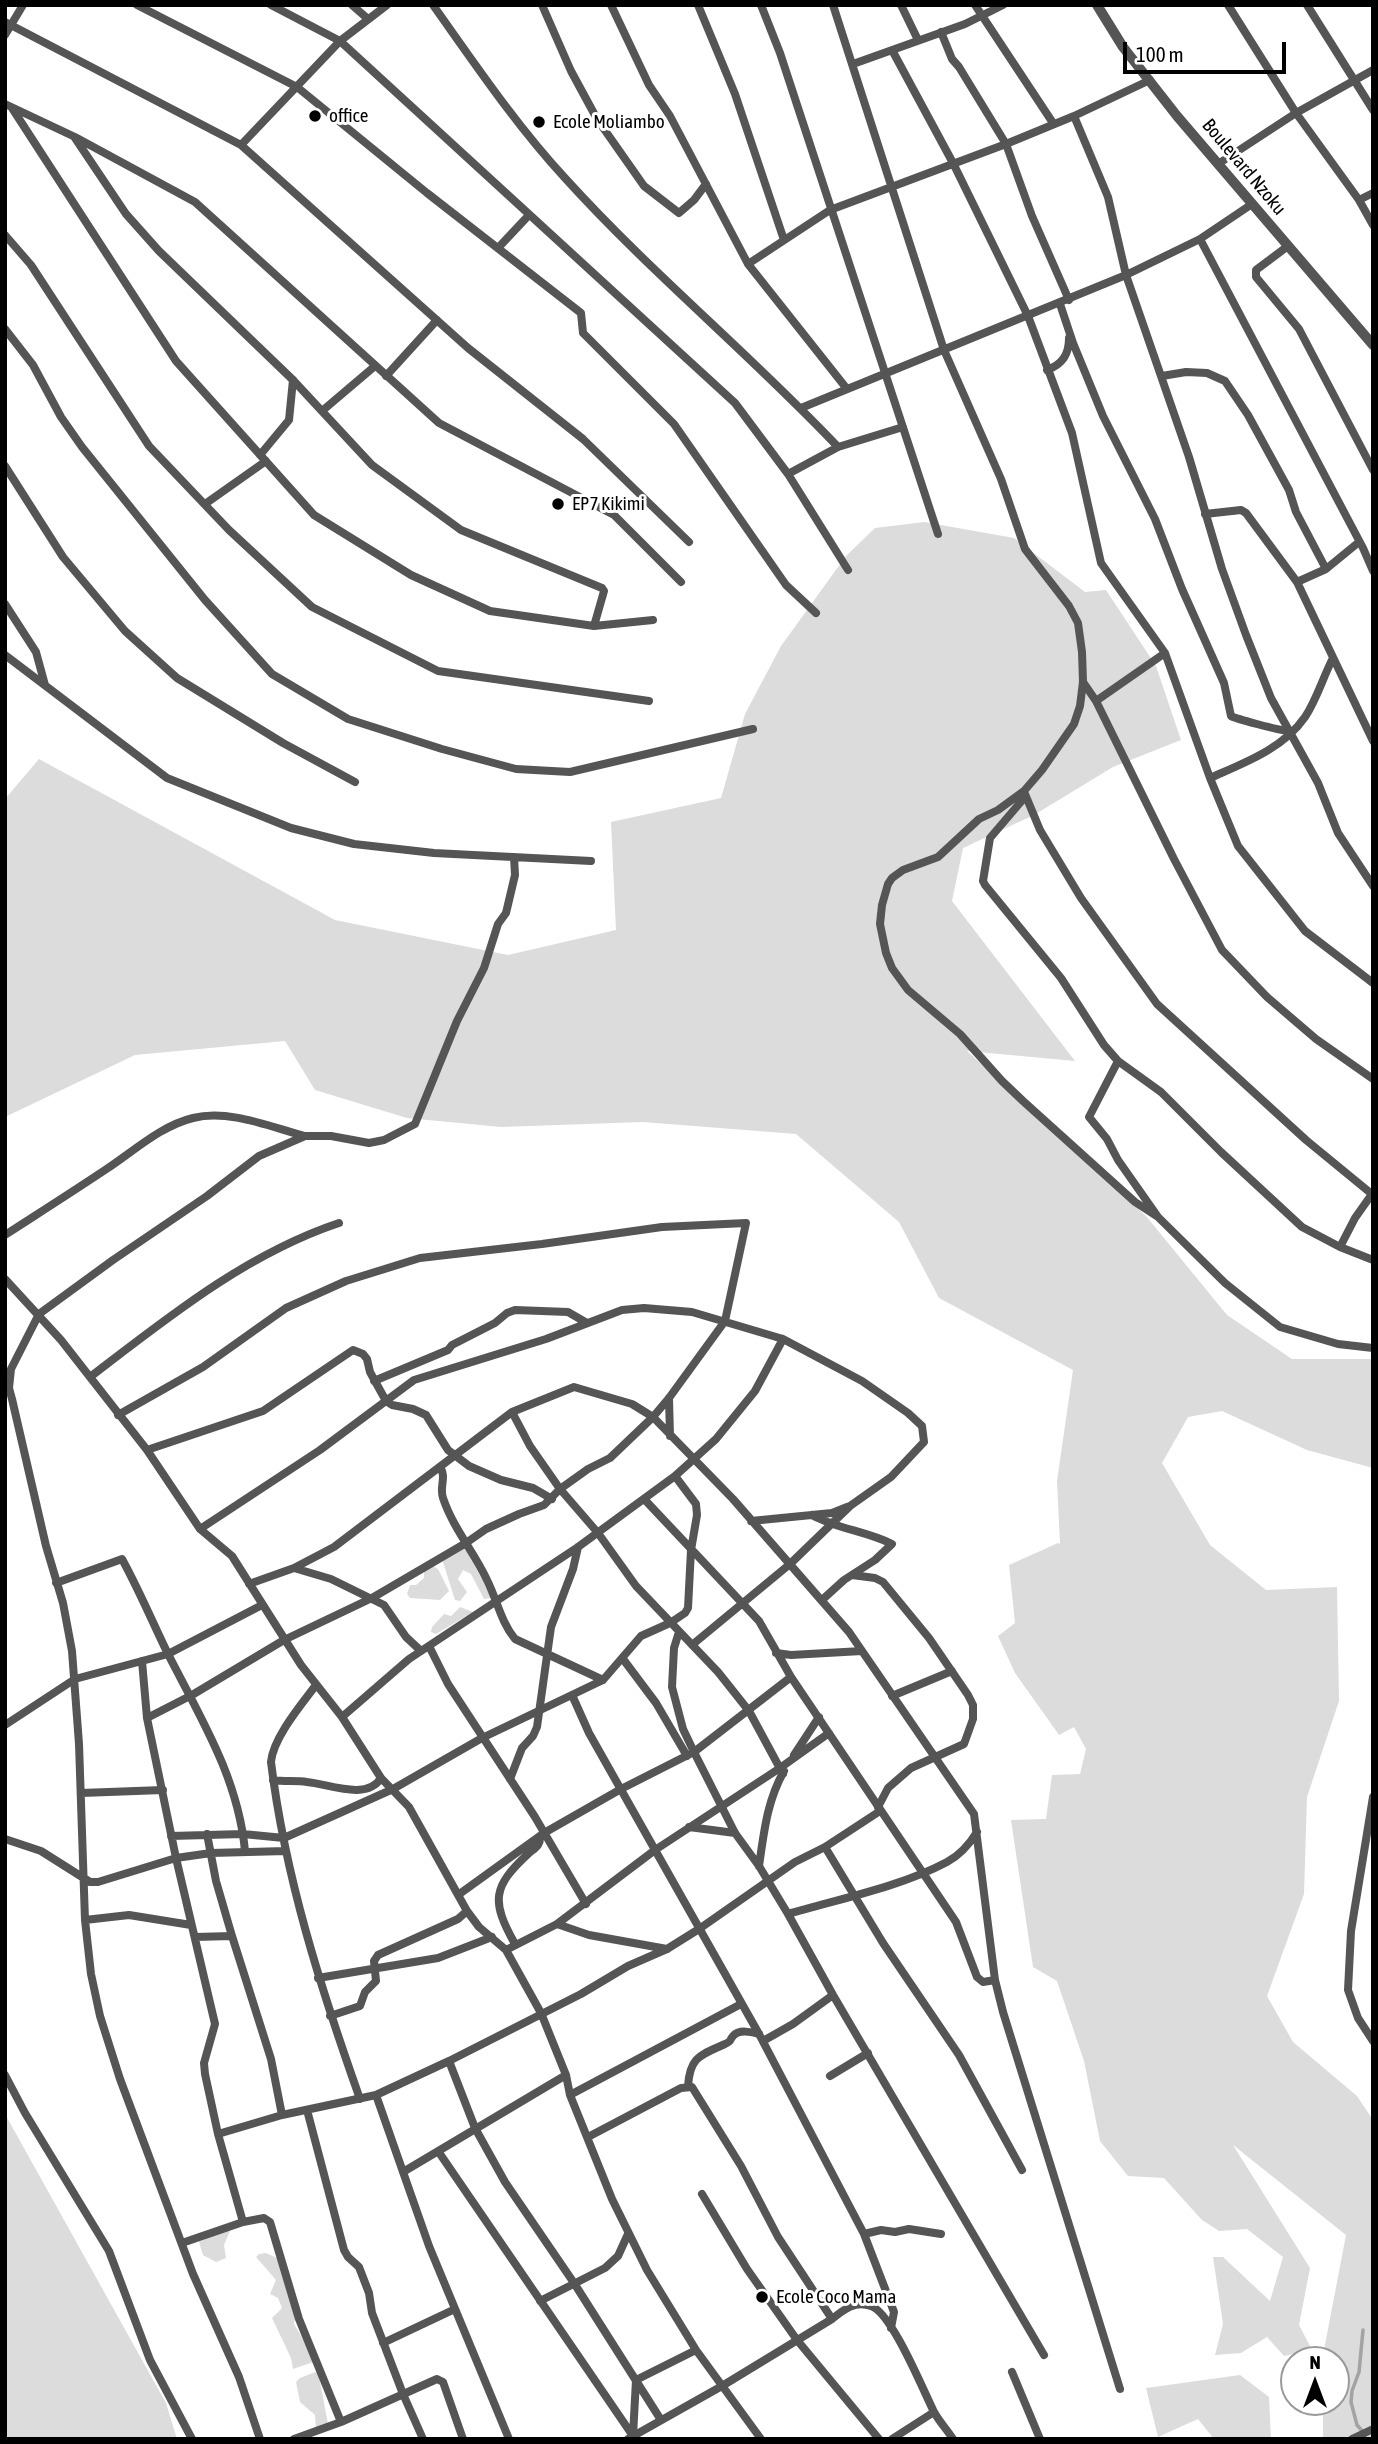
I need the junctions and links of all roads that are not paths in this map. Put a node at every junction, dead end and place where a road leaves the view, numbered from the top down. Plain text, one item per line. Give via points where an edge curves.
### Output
1 (23, 5) edge
2 (137, 5) edge
3 (271, 5) edge
4 (352, 5) edge
5 (387, 5) edge
6 (433, 5) edge
7 (542, 5) edge
8 (611, 5) edge
9 (698, 5) edge
10 (761, 5) edge
11 (833, 5) edge
12 (901, 5) edge
13 (975, 5) edge
14 (1003, 5) edge
15 (1097, 5) edge
16 (1228, 5) edge
17 (1238, 5) edge
18 (1307, 5) edge
19 (1234, 15) junction
20 (981, 16) junction
21 (368, 19) junction
22 (8, 24) edge
23 (941, 32) junction
24 (5, 35) edge
25 (918, 40) junction
26 (340, 41) junction
27 (892, 50) junction
28 (853, 64) junction
29 (1373, 70) edge
30 (1150, 79) junction
31 (1354, 82) junction
32 (297, 87) junction
33 (9, 106) edge
34 (1373, 110) edge
35 (1296, 113) junction
36 (1074, 116) junction
37 (1052, 123) junction
38 (75, 137) junction
39 (1006, 144) junction
40 (241, 145) junction
41 (953, 163) junction
42 (1219, 164) junction
43 (706, 184) junction
44 (892, 187) junction
45 (1373, 193) edge
46 (1359, 200) junction
47 (1252, 204) junction
48 (830, 210) junction
49 (529, 215) junction
50 (1373, 225) edge
51 (5, 235) edge
52 (1200, 239) junction
53 (784, 240) junction
54 (1289, 246) junction
55 (498, 248) junction
56 (748, 264) junction
57 (1126, 275) junction
58 (1069, 300) junction
59 (1060, 304) junction
60 (1028, 316) junction
61 (437, 320) junction
62 (1068, 328) junction
63 (5, 329) edge
64 (1373, 345) edge
65 (944, 350) junction
66 (375, 366) junction
67 (1048, 370) junction
68 (885, 374) junction
69 (386, 376) junction
70 (1162, 376) junction
71 (293, 380) junction
72 (847, 389) junction
73 (801, 408) junction
74 (322, 411) junction
75 (903, 427) junction
76 (838, 447) junction
77 (263, 458) junction
78 (5, 466) edge
79 (1373, 470) edge
80 (788, 474) junction
81 (205, 504) junction
82 (1205, 514) junction
83 (937, 534) dead end
84 (1373, 541) edge
85 (689, 542) dead end
86 (1361, 545) junction
87 (1326, 569) junction
88 (848, 570) dead end
89 (1373, 571) edge
90 (681, 582) dead end
91 (1297, 582) junction
92 (5, 604) edge
93 (816, 613) dead end
94 (653, 621) dead end
95 (594, 626) junction
96 (1165, 653) junction
97 (5, 655) edge
98 (1333, 658) junction
99 (1083, 682) junction
100 (45, 685) junction
101 (649, 701) dead end
102 (1096, 701) junction
103 (753, 729) dead end
104 (1288, 733) junction
105 (1373, 741) edge
106 (1210, 778) junction
107 (355, 782) dead end
108 (1024, 794) junction
109 (514, 857) junction
110 (591, 860) dead end
111 (1373, 886) edge
112 (1373, 984) edge
113 (1118, 1061) junction
114 (1373, 1079) edge
115 (305, 1136) junction
116 (1372, 1195) edge
117 (1158, 1217) junction
118 (339, 1223) dead end
119 (5, 1235) edge
120 (1340, 1247) junction
121 (1373, 1259) edge
122 (5, 1279) edge
123 (39, 1314) junction
124 (725, 1321) junction
125 (587, 1323) junction
126 (783, 1339) junction
127 (1373, 1348) edge
128 (90, 1377) junction
129 (374, 1381) junction
130 (669, 1398) junction
131 (386, 1401) junction
132 (512, 1412) junction
133 (118, 1415) junction
134 (653, 1417) junction
135 (670, 1436) junction
136 (147, 1450) junction
137 (455, 1454) junction
138 (694, 1458) junction
139 (440, 1467) junction
140 (675, 1476) junction
141 (560, 1489) junction
142 (552, 1499) junction
143 (645, 1500) junction
144 (850, 1506) junction
145 (813, 1515) junction
146 (751, 1521) junction
147 (831, 1525) junction
148 (200, 1529) junction
149 (598, 1533) junction
150 (466, 1543) junction
151 (578, 1547) junction
152 (691, 1550) junction
153 (790, 1564) junction
154 (294, 1567) junction
155 (852, 1575) junction
156 (57, 1583) junction
157 (249, 1584) junction
158 (372, 1598) junction
159 (822, 1600) junction
160 (496, 1601) junction
161 (742, 1603) junction
162 (262, 1605) junction
163 (670, 1623) junction
164 (679, 1632) junction
165 (284, 1640) junction
166 (692, 1645) junction
167 (429, 1646) junction
168 (421, 1651) junction
169 (862, 1651) junction
170 (776, 1653) junction
171 (168, 1654) junction
172 (548, 1655) junction
173 (623, 1659) junction
174 (142, 1661) junction
175 (952, 1671) junction
176 (791, 1676) junction
177 (75, 1679) junction
178 (603, 1680) junction
179 (316, 1685) junction
180 (192, 1695) junction
181 (572, 1695) junction
182 (892, 1696) junction
183 (539, 1711) junction
184 (749, 1711) junction
185 (342, 1717) junction
186 (819, 1717) junction
187 (147, 1718) junction
188 (5, 1725) edge
189 (829, 1733) junction
190 (482, 1738) junction
191 (690, 1754) junction
192 (934, 1757) junction
193 (791, 1760) junction
194 (781, 1771) junction
195 (382, 1778) junction
196 (510, 1779) junction
197 (273, 1780) junction
198 (393, 1789) junction
199 (621, 1789) junction
200 (163, 1790) junction
201 (80, 1793) junction
202 (1373, 1799) edge
203 (722, 1805) junction
204 (879, 1809) junction
205 (689, 1827) junction
206 (977, 1831) junction
207 (736, 1833) junction
208 (206, 1834) junction
209 (243, 1834) junction
210 (542, 1834) junction
211 (171, 1836) junction
212 (5, 1839) edge
213 (284, 1839) junction
214 (825, 1847) junction
215 (655, 1850) junction
216 (245, 1851) junction
217 (286, 1851) junction
218 (211, 1853) junction
219 (176, 1858) junction
220 (759, 1866) junction
221 (922, 1872) junction
222 (83, 1878) junction
223 (768, 1880) junction
224 (854, 1894) junction
225 (458, 1895) junction
226 (586, 1903) junction
227 (467, 1911) junction
228 (788, 1914) junction
229 (85, 1920) junction
230 (557, 1924) junction
231 (191, 1925) junction
232 (699, 1929) junction
233 (232, 1936) junction
234 (195, 1937) junction
235 (492, 1937) junction
236 (515, 1944) junction
237 (667, 1949) junction
238 (506, 1950) junction
239 (375, 1968) junction
240 (318, 1978) junction
241 (995, 1980) junction
242 (833, 1995) junction
243 (741, 2004) junction
244 (541, 2013) junction
245 (330, 2016) junction
246 (761, 2037) junction
247 (1373, 2041) edge
248 (868, 2053) junction
249 (449, 2061) junction
250 (5, 2075) edge
251 (566, 2075) junction
252 (830, 2076) dead end
253 (688, 2086) junction
254 (376, 2095) junction
255 (570, 2095) junction
256 (359, 2099) junction
257 (307, 2110) junction
258 (282, 2115) junction
259 (475, 2128) junction
260 (218, 2134) junction
261 (588, 2137) junction
262 (438, 2151) junction
263 (1023, 2170) dead end
264 (403, 2172) junction
265 (702, 2194) dead end
266 (243, 2222) junction
267 (628, 2234) junction
268 (864, 2234) junction
269 (941, 2234) dead end
270 (182, 2243) junction
271 (574, 2283) junction
272 (540, 2301) junction
273 (455, 2309) junction
274 (832, 2319) junction
275 (891, 2328) junction
276 (797, 2340) junction
277 (383, 2343) junction
278 (696, 2350) junction
279 (1044, 2355) dead end
280 (1012, 2372) dead end
281 (636, 2380) junction
282 (722, 2386) junction
283 (1120, 2389) dead end
284 (403, 2394) junction
285 (934, 2412) junction
286 (661, 2420) junction
287 (341, 2422) junction
288 (1373, 2429) edge
289 (631, 2438) edge
290 (192, 2439) edge
291 (260, 2439) edge
292 (294, 2439) edge
293 (423, 2439) edge
294 (464, 2439) edge
295 (509, 2439) edge
296 (761, 2439) edge
297 (879, 2439) edge
298 (892, 2439) edge
299 (953, 2439) edge
300 (1040, 2439) edge
301 (1352, 2439) edge

1 - 22 street
2 - 32 street
3 - 26 street
4 - 21 street
5 - 21 street
6 - 73 street via 564,177
7 - 43 street via 597,119 644,186 679,213
8 - 43 street via 649,85
9 - 53 street via 735,94
10 - 48 street
11 - 28 street
12 - 25 street
13 - 20 street
14 - 20 street
15 - 30 street, Boulevard Nzoku
16 - 19 street
17 - 19 street
18 - 31 street
19 - 35 street
20 - 23 street
20 - 37 street
21 - 26 street
22 - 24 street
22 - 40 street
23 - 25 street
23 - 39 street
25 - 27 street
26 - 32 street
26 - 49 street
27 - 28 street
27 - 41 street
28 - 44 street
29 - 31 street
30 - 36 street
30 - 42 street, Boulevard Nzoku
31 - 34 street
31 - 35 street
32 - 40 street
32 - 55 street
33 - 38 street
33 - 77 street via 176,361
35 - 42 street
35 - 46 street
36 - 37 street
36 - 57 street via 1108,197
37 - 39 street
38 - 66 street via 195,202
38 - 71 street via 126,214 159,251
39 - 41 street
39 - 58 street
40 - 61 street
41 - 44 street
41 - 60 street
42 - 47 street, Boulevard Nzoku
43 - 56 street
44 - 48 street
44 - 65 street
45 - 46 street
46 - 50 street
47 - 52 street
47 - 54 street, Boulevard Nzoku
48 - 53 street
48 - 68 street
49 - 55 street
49 - 80 street via 735,403
51 - 81 street via 31,265 149,446
52 - 57 street
52 - 86 street
53 - 56 street
54 - 64 street, Boulevard Nzoku
54 - 79 street via 1256,270 1256,277 1299,329
55 - 93 street via 581,313 583,333 674,424 786,585
56 - 72 street
57 - 58 street
57 - 70 street
58 - 59 street
59 - 60 street
59 - 62 street
60 - 65 street
60 - 67 street
61 - 69 street
61 - 85 street via 583,439
62 - 67 street via 1065,357
62 - 104 street via 1224,683 1231,716
63 - 103 street via 33,365 82,447 205,600 271,674 348,719 516,769 570,772
65 - 68 street
65 - 99 street via 1025,549 1058,589 1078,623
66 - 69 street
66 - 74 street
67 - 96 street via 1072,433 1101,564
68 - 72 street
68 - 75 street
69 - 90 street via 439,423 614,515
70 - 82 street
70 - 87 street via 1208,373 1226,381 1289,490
71 - 74 street
71 - 77 street via 289,420
72 - 73 street
73 - 76 street
74 - 95 street via 372,465 461,530 603,588
75 - 76 street
75 - 83 street
76 - 80 street
77 - 81 street
77 - 95 street via 314,515 411,575 490,611
78 - 107 street via 63,557 125,631 177,678
80 - 88 street
81 - 101 street via 312,607 438,671
82 - 91 street via 1244,511
82 - 104 street via 1242,624
84 - 86 street
86 - 87 street
86 - 89 street
87 - 91 street
91 - 98 street
92 - 100 street via 36,652
94 - 95 street
96 - 102 street
96 - 106 street
97 - 100 street
98 - 104 street via 1304,718
98 - 105 street
99 - 102 street
99 - 108 street via 1074,724
100 - 109 street via 167,778 291,828 355,844
102 - 114 street via 1222,950 1316,1039
104 - 106 street via 1268,751
104 - 111 street via 1318,783 1338,833
106 - 112 street via 1238,846 1305,931
108 - 113 street via 990,838 985,886 1061,978
108 - 116 street via 1081,898 1157,1004
108 - 117 street via 979,820 938,857 892,878 884,894 880,924 886,953 908,990 960,1034 1040,1116 1135,1202
109 - 110 street
109 - 115 street via 508,908 415,1125 369,1143
113 - 117 street via 1089,1117
113 - 120 street via 1161,1092 1302,1227
115 - 119 street via 237,1118 194,1118 139,1146
115 - 123 street via 259,1156
116 - 120 street
117 - 127 street via 1225,1283 1280,1327 1338,1345
118 - 128 street via 262,1257 173,1314
120 - 121 street
122 - 123 street
123 - 128 street
123 - 156 street via 12,1368 9,1388
124 - 125 street via 692,1312 644,1308 622,1310
124 - 126 street
124 - 130 street
124 - 133 street via 746,1223 662,1227 420,1258 346,1281 286,1308 203,1367
125 - 129 street via 568,1312 515,1310 447,1350
125 - 131 street via 414,1380
126 - 138 street via 755,1391
126 - 144 street via 862,1381 908,1413 924,1432 924,1442 891,1477
128 - 133 street
129 - 131 street
129 - 136 street via 367,1359 353,1350 263,1411
130 - 134 street
130 - 135 street
131 - 137 street via 426,1415
131 - 148 street
132 - 134 street via 576,1387 632,1404
132 - 137 street
132 - 141 street
133 - 136 street
134 - 135 street
134 - 141 street via 610,1458
135 - 138 street
136 - 148 street
137 - 139 street
137 - 142 street via 469,1466
138 - 140 street
138 - 146 street
139 - 150 street via 444,1474 442,1497
139 - 154 street via 334,1547
140 - 143 street
140 - 152 street via 696,1504
141 - 142 street
141 - 149 street
142 - 150 street
143 - 149 street
143 - 152 street
144 - 145 street
144 - 147 street
145 - 146 street
145 - 147 street
146 - 153 street
147 - 153 street
147 - 155 street via 892,1544
148 - 157 street via 232,1556
149 - 151 street
149 - 163 street
150 - 158 street
150 - 160 street
151 - 160 street
151 - 172 street via 555,1611
152 - 161 street
152 - 163 street via 688,1608
153 - 159 street
153 - 161 street
154 - 157 street
154 - 158 street
155 - 159 street
155 - 175 street via 883,1582
156 - 171 street via 122,1559
156 - 177 street
157 - 162 street
158 - 165 street
158 - 168 street via 388,1608
159 - 169 street
160 - 167 street
160 - 172 street via 515,1639
161 - 166 street
161 - 170 street via 759,1621
162 - 165 street
162 - 171 street
163 - 164 street
163 - 173 street via 641,1636
164 - 166 street
164 - 191 street via 672,1687
165 - 179 street
165 - 180 street
166 - 184 street
167 - 168 street
167 - 190 street
168 - 185 street
169 - 170 street
169 - 182 street
170 - 176 street
171 - 174 street
171 - 180 street
172 - 178 street
172 - 183 street
173 - 178 street
173 - 191 street
174 - 177 street
174 - 187 street
175 - 182 street
175 - 192 street via 973,1705 972,1728 964,1744
176 - 184 street
176 - 186 street
177 - 188 street
177 - 201 street
178 - 181 street
179 - 185 street
179 - 197 street via 273,1751
180 - 187 street
180 - 209 street via 232,1784
181 - 183 street
181 - 199 street
182 - 192 street
183 - 190 street
183 - 196 street via 537,1727 522,1748
184 - 191 street
184 - 194 street
185 - 195 street
186 - 189 street
186 - 193 street
187 - 200 street
189 - 193 street
189 - 204 street
190 - 196 street
190 - 198 street
191 - 199 street
191 - 203 street
192 - 204 street via 897,1779
192 - 206 street via 974,1814
193 - 194 street
194 - 203 street
194 - 220 street via 765,1821
195 - 197 street via 363,1789
195 - 198 street
196 - 210 street
197 - 213 street
198 - 213 street
198 - 225 street via 409,1807
199 - 210 street
199 - 215 street
200 - 201 street
200 - 211 street
201 - 222 street
202 - 247 street via 1351,1931 1348,1990 1354,2011
203 - 205 street
203 - 207 street
204 - 214 street
204 - 221 street
205 - 207 street
205 - 215 street
206 - 221 street via 962,1852
206 - 241 street
207 - 220 street
208 - 209 street
208 - 211 street
208 - 218 street
209 - 213 street
209 - 216 street
210 - 225 street
210 - 226 street
210 - 236 street via 539,1844 517,1864 498,1892 501,1916
211 - 219 street
212 - 222 street via 41,1851
213 - 217 street
214 - 223 street
214 - 224 street
215 - 226 street
215 - 232 street
216 - 217 street
216 - 218 street
217 - 240 street
218 - 219 street
218 - 233 street
219 - 222 street via 98,1882
219 - 231 street
220 - 223 street
221 - 224 street
221 - 241 street via 956,1922 977,1978
222 - 229 street
223 - 228 street
223 - 232 street
224 - 228 street
224 - 263 street via 959,2055
225 - 227 street
226 - 230 street
227 - 235 street
227 - 239 street via 378,1955
228 - 242 street
229 - 231 street via 129,1915
229 - 270 street via 100,2016
230 - 236 street
230 - 237 street via 589,1935
231 - 234 street
232 - 237 street
232 - 243 street
233 - 234 street
233 - 258 street via 271,2059
234 - 260 street via 215,2024 204,2063
235 - 238 street
235 - 239 street via 438,1958
236 - 238 street
237 - 244 street
238 - 244 street
239 - 240 street
239 - 245 street via 376,1981 360,2006
240 - 245 street
241 - 283 street
242 - 246 street via 793,2024
242 - 248 street
243 - 246 street
243 - 255 street
244 - 249 street
244 - 251 street
245 - 256 street
246 - 253 street via 735,2033 727,2043 700,2055
246 - 268 street
248 - 252 street
248 - 279 street
249 - 254 street
249 - 259 street
250 - 290 street via 109,2251 150,2360
251 - 255 street
251 - 259 street
253 - 261 street
253 - 274 street via 698,2093 716,2122 778,2237
254 - 256 street
254 - 264 street
255 - 261 street
256 - 257 street
257 - 258 street
257 - 277 street via 344,2250 359,2267
258 - 260 street
259 - 262 street
259 - 271 street via 505,2182
260 - 266 street
261 - 267 street
262 - 264 street
262 - 272 street
264 - 273 street
265 - 276 street
266 - 270 street
266 - 287 street via 264,2218 270,2222 299,2319
267 - 271 street via 613,2262
267 - 278 street
268 - 269 street via 912,2229
268 - 275 street via 894,2312
270 - 291 street
271 - 272 street
271 - 281 street
272 - 289 street
273 - 277 street
273 - 295 street
274 - 275 street via 846,2308 867,2305 885,2316
274 - 276 street
275 - 285 street
276 - 282 street
276 - 297 street
277 - 284 street
278 - 281 street
278 - 282 street
280 - 300 street
281 - 286 street
281 - 289 street
282 - 286 street
282 - 296 street
284 - 287 street
284 - 293 street
284 - 294 street via 441,2381
285 - 298 street
285 - 299 street
286 - 289 street
287 - 292 street
288 - 301 street

